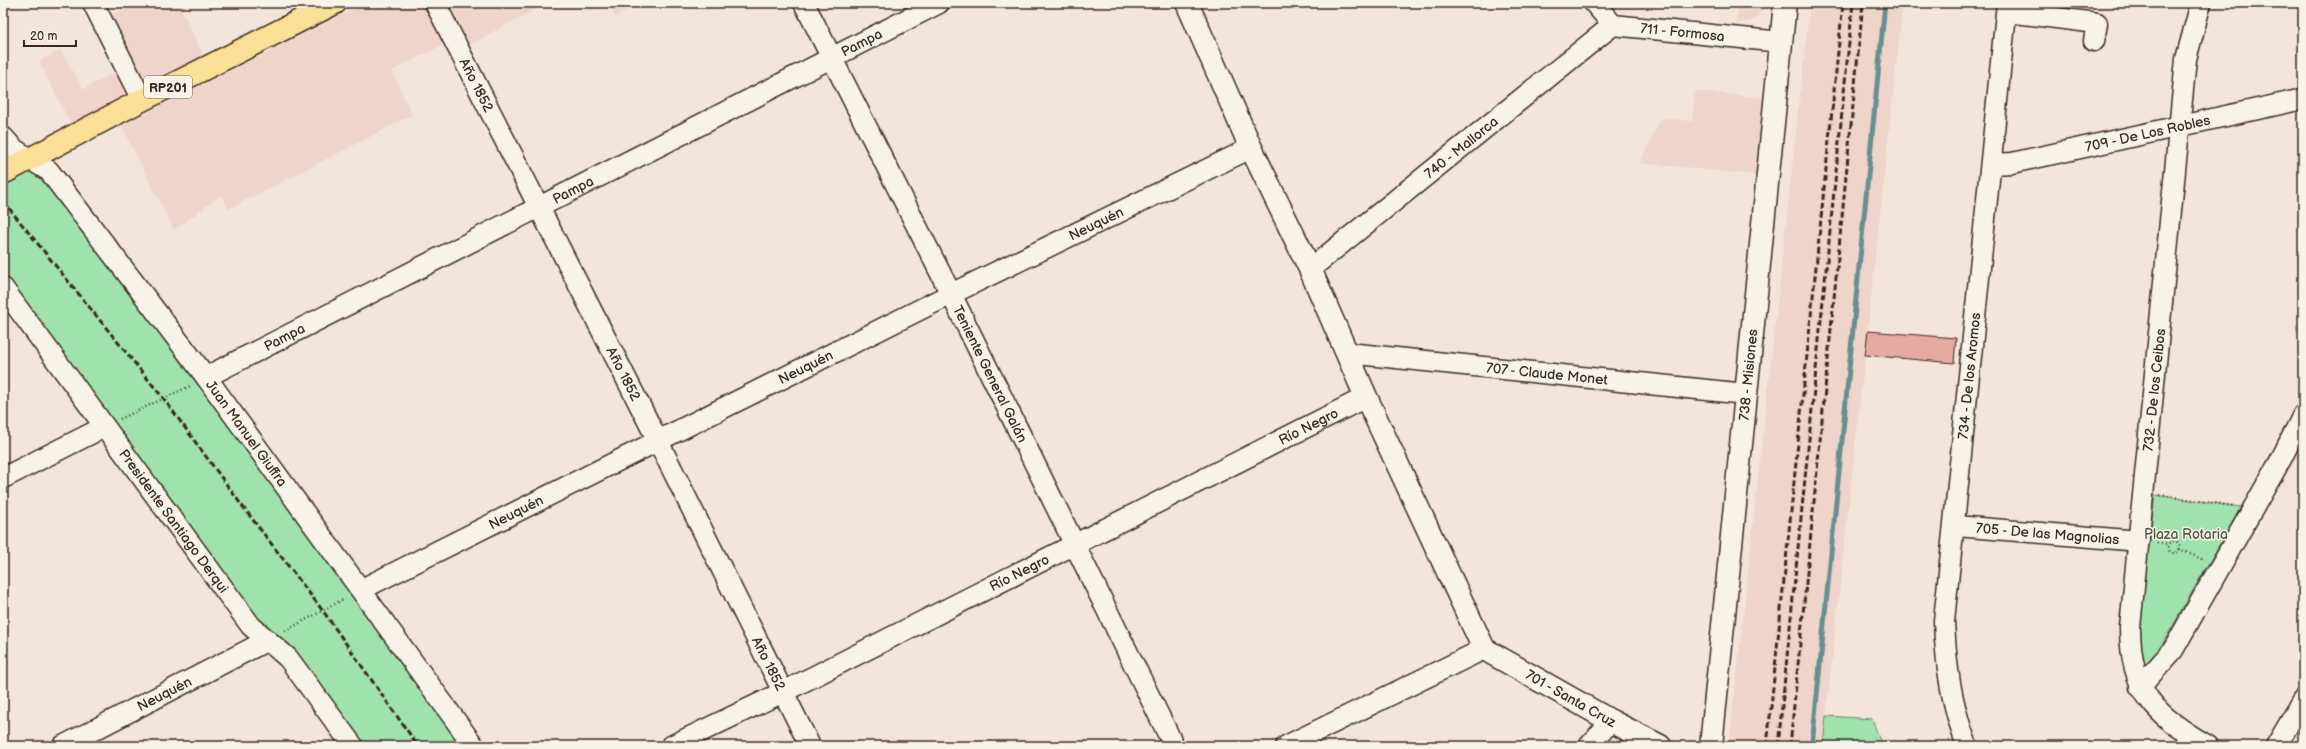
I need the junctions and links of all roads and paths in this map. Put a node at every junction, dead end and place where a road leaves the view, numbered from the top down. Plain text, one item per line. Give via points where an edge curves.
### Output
1 (93, 3) edge
2 (335, 3) edge
3 (435, 3) edge
4 (804, 3) edge
5 (939, 3) edge
6 (1187, 3) edge
7 (1594, 3) edge
8 (1785, 3) edge
9 (2201, 3) edge
10 (2007, 8) edge
11 (1613, 25) junction
12 (2094, 41) dead end
13 (1781, 42) junction
14 (830, 58) junction
15 (2303, 99) edge
16 (142, 100) junction
17 (2179, 126) junction
18 (3, 136) edge
19 (1251, 148) junction
20 (28, 159) junction
21 (1992, 164) junction
22 (3, 173) edge
23 (539, 208) junction
24 (1310, 269) junction
25 (3, 288) edge
26 (951, 294) junction
27 (1348, 353) junction
28 (206, 377) junction
29 (1746, 394) junction
30 (1366, 397) junction
31 (2303, 415) edge
32 (104, 427) junction
33 (658, 441) junction
34 (3, 478) edge
35 (2144, 492) junction
36 (2255, 506) junction
37 (1956, 526) junction
38 (2139, 541) junction
39 (1075, 543) junction
40 (2179, 549) junction
41 (2220, 567) junction
42 (362, 589) junction
43 (266, 641) junction
44 (1484, 649) junction
45 (2140, 687) junction
46 (783, 692) junction
47 (2303, 700) edge
48 (2298, 720) edge
49 (1611, 721) junction
50 (70, 744) edge
51 (352, 746) edge
52 (474, 746) edge
53 (671, 746) edge
54 (810, 746) edge
55 (1174, 746) edge
56 (1286, 746) edge
57 (1589, 746) edge
58 (1660, 746) edge
59 (1711, 746) edge
60 (1967, 746) edge
61 (2208, 746) edge
62 (2276, 746) edge

1 - 16 street
2 - 16 main road, RP201
3 - 23 street, Año 1852
4 - 14 street, Teniente General Galán
5 - 14 street, Pampa
6 - 19 street
7 - 11 street
8 - 13 street, 738 - Misiones
9 - 17 street, 732 - De los Ceibos via 2186,59
10 - 12 street via 2097,23
10 - 21 street, 734 - De los Aromos
11 - 13 street, 711 - Formosa
11 - 24 street, 740 - Mallorca
13 - 29 street, 738 - Misiones
14 - 23 street, Pampa
14 - 26 street, Teniente General Galán
15 - 17 street, 709 - De Los Robles
16 - 20 main road, RP201
17 - 21 street, 709 - De Los Robles via 2012,163
17 - 35 street, 732 - De los Ceibos
18 - 20 street, Juan Manuel Giuffra via 14,149
19 - 24 street
19 - 26 street, Neuquén
20 - 22 main road, RP201
20 - 28 street, Juan Manuel Giuffra via 49,171
21 - 37 street, 734 - De los Aromos
23 - 28 street, Pampa
23 - 33 street, Año 1852
24 - 27 street
25 - 32 street, Presidente Santiago Derqui
26 - 33 street, Neuquén
26 - 39 street, Teniente General Galán
27 - 29 street, 707 - Claude Monet
27 - 30 street
28 - 32 path
28 - 42 street, Juan Manuel Giuffra
29 - 59 street, 738 - Misiones
30 - 39 street, Río Negro
30 - 44 street
31 - 36 street
32 - 34 street
32 - 43 street, Presidente Santiago Derqui via 251,626
33 - 42 street, Neuquén
33 - 46 street, Año 1852
35 - 36 path via 2241,507
35 - 38 street, 732 - De los Ceibos
36 - 41 street
37 - 38 street, 705 - De las Magnolias
37 - 60 street, 734 - De los Aromos via 1944,621 1946,666 1951,697
38 - 45 street, 732 - De los Ceibos via 2130,642 2134,672
39 - 46 street, Río Negro
39 - 55 street, Teniente General Galán
40 - 40 path via 2180,545 2175,541 2169,542 2167,546 2171,553
40 - 41 path
41 - 45 street via 2173,650
42 - 43 path
42 - 52 street, Juan Manuel Giuffra
43 - 50 street, Neuquén
43 - 51 street, Presidente Santiago Derqui via 288,658
44 - 49 street, 701 - Santa Cruz
44 - 56 street
45 - 61 street, 732 - De los Ceibos via 2171,722
46 - 53 street, Río Negro
46 - 54 street, Año 1852
47 - 48 street
48 - 62 street
49 - 57 street
49 - 58 street, 701 - Santa Cruz

